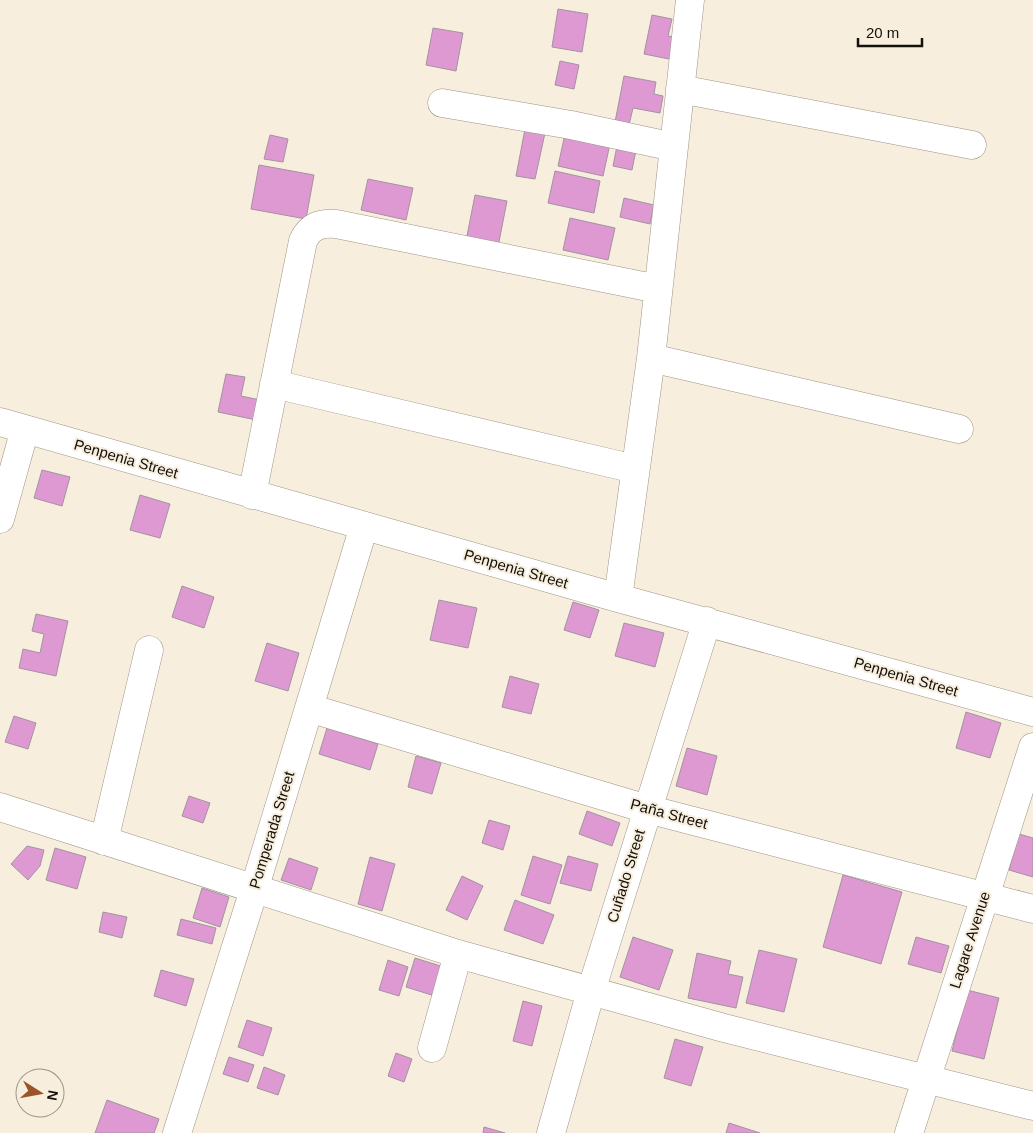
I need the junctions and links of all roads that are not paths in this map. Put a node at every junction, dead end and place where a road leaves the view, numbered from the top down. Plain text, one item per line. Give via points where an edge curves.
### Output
1 (690, 0) edge
2 (680, 89) junction
3 (442, 103) dead end
4 (972, 145) dead end
5 (674, 147) junction
6 (658, 289) junction
7 (651, 358) junction
8 (274, 384) junction
9 (12, 426) edge
10 (959, 430) dead end
11 (635, 469) junction
12 (252, 495) junction
13 (0, 519) edge
14 (364, 526) junction
15 (618, 598) junction
16 (707, 621) junction
17 (149, 650) dead end
18 (309, 708) junction
19 (1033, 712) edge
20 (1033, 747) edge
21 (0, 807) edge
22 (647, 809) junction
23 (104, 841) junction
24 (254, 890) junction
25 (984, 896) junction
26 (1033, 909) edge
27 (458, 954) junction
28 (591, 992) junction
29 (432, 1048) dead end
30 (926, 1079) junction
31 (1033, 1106) edge
32 (177, 1133) edge
33 (551, 1133) edge
34 (908, 1133) edge

1 - 2 street
2 - 4 street
2 - 5 street
3 - 5 street
5 - 6 street
6 - 7 street
6 - 8 street via 336,224 319,225 307,233 303,242
7 - 10 street
7 - 11 street
8 - 11 street
8 - 12 street
9 - 12 street, Penpenia Street
9 - 13 street
11 - 15 street
12 - 14 street, Penpenia Street
14 - 15 street, Penpenia Street
14 - 18 street, Pomperada Street
15 - 16 street, Penpenia Street
16 - 19 street, Penpenia Street
16 - 22 street, Cuñado Street
17 - 23 street
18 - 22 street, Paña Street
18 - 24 street, Pomperada Street
20 - 25 street, Lagare Avenue
21 - 23 street
22 - 25 street, Paña Street
22 - 28 street, Cuñado Street
23 - 24 street
24 - 27 street
24 - 32 street, Pomperada Street
25 - 26 street, Paña Street
25 - 30 street, Lagare Avenue
27 - 28 street
27 - 29 street
28 - 30 street
28 - 33 street, Cuñado Street
30 - 31 street
30 - 34 street, Lagare Avenue

